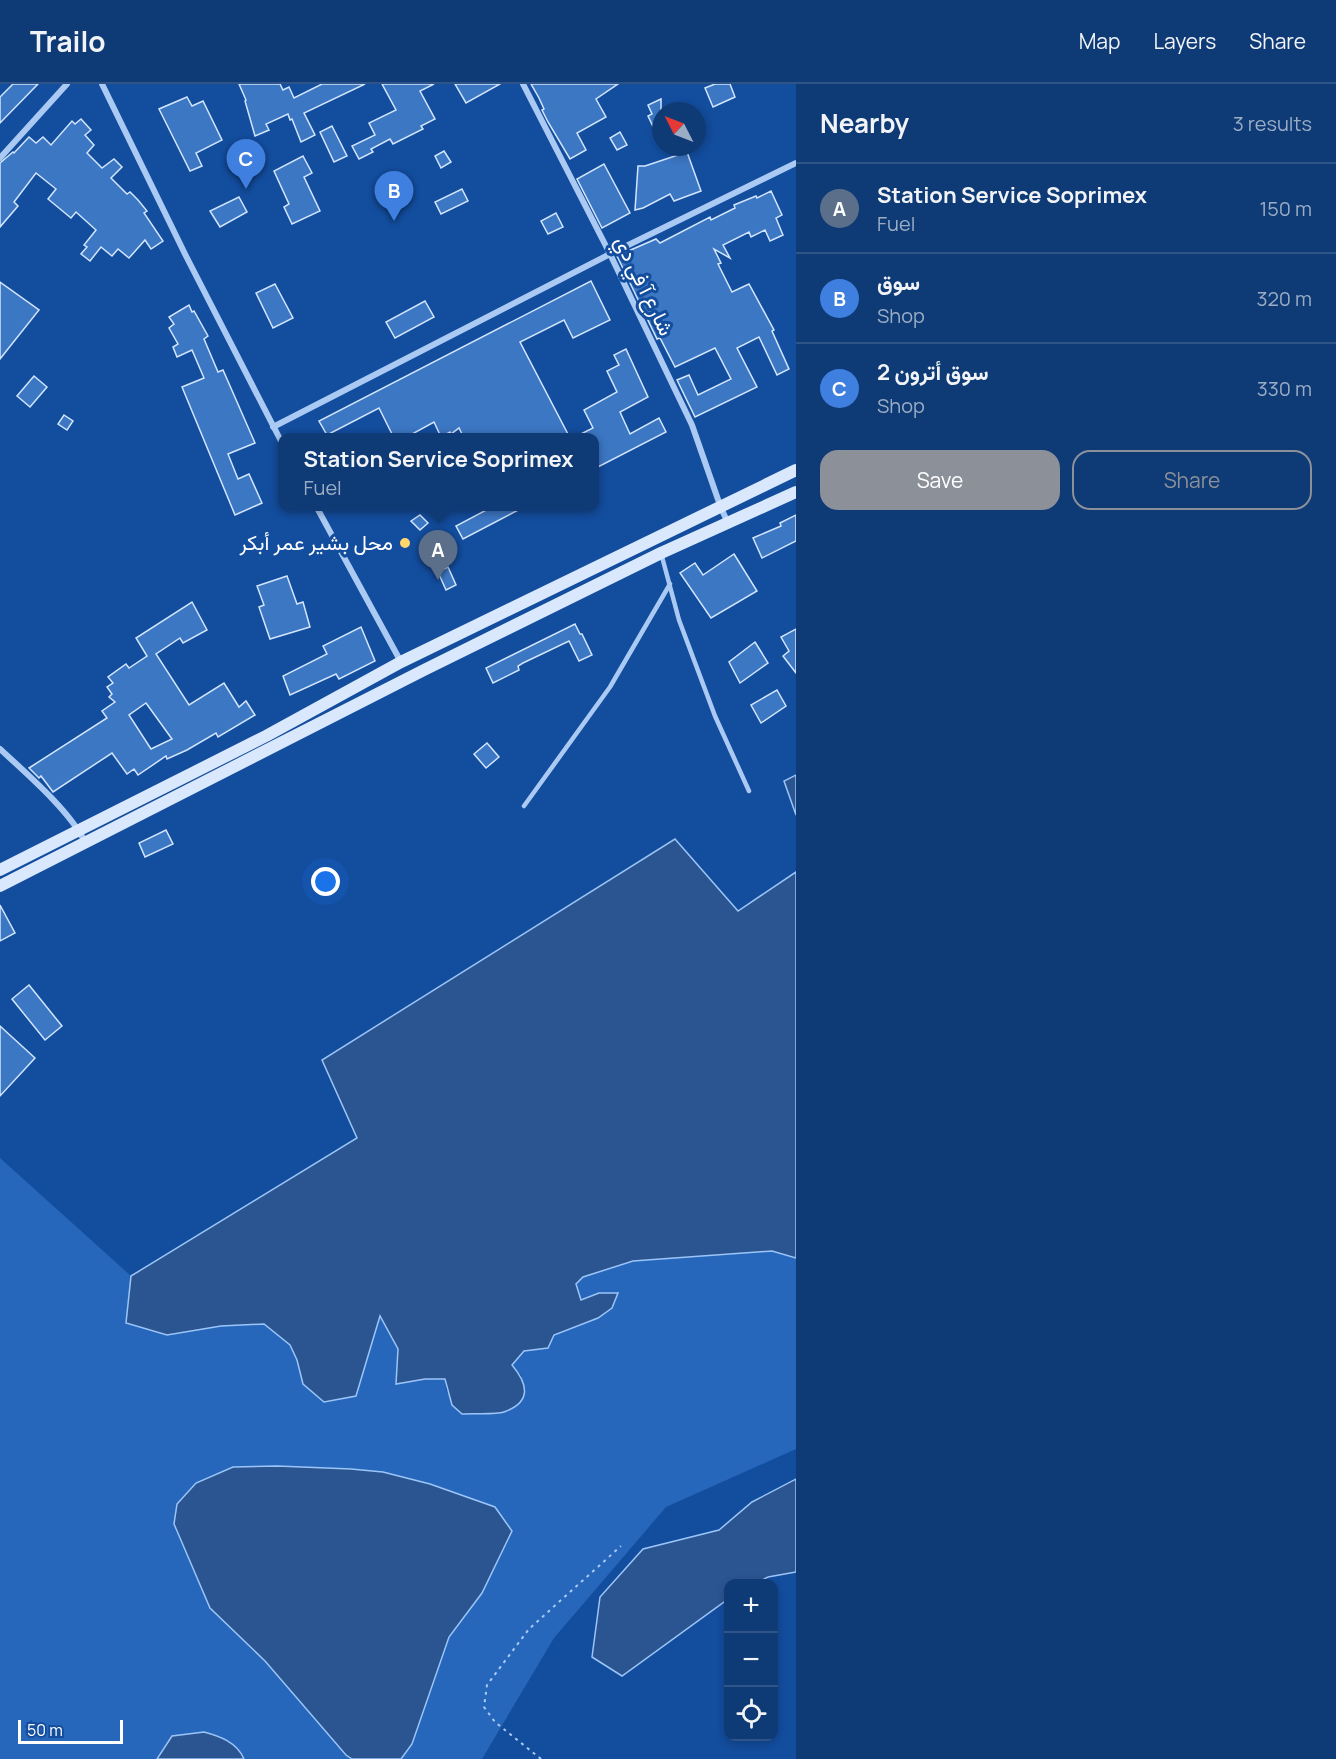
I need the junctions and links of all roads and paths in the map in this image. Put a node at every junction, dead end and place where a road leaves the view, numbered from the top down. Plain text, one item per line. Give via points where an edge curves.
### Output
1 (68, 84) edge
2 (102, 84) edge
3 (523, 84) edge
4 (0, 158) edge
5 (796, 163) edge
6 (610, 254) junction
7 (273, 427) junction
8 (278, 436) edge
9 (796, 470) edge
10 (796, 492) edge
11 (721, 508) junction
12 (318, 511) edge
13 (728, 524) junction
14 (661, 553) junction
15 (670, 584) junction
16 (401, 662) junction
17 (0, 749) edge
18 (750, 791) dead end
19 (524, 806) dead end
20 (82, 836) junction
21 (0, 870) edge
22 (0, 886) edge
23 (621, 1546) dead end
24 (541, 1759) edge

1 - 4 street
2 - 7 street
3 - 6 street, شارع آ في دي
5 - 6 street
6 - 7 street
6 - 11 street, شارع آ في دي via 692,425
7 - 8 street
9 - 11 main road
10 - 13 main road
11 - 13 street, شارع آ في دي
11 - 16 main road
12 - 16 street
13 - 14 main road
14 - 15 lane
14 - 20 main road
15 - 18 lane via 679,620 715,716
15 - 19 lane via 610,687
16 - 20 main road
17 - 20 street via 38,784
20 - 21 main road
20 - 22 main road
23 - 24 path via 530,1629 487,1685 484,1707 495,1722

